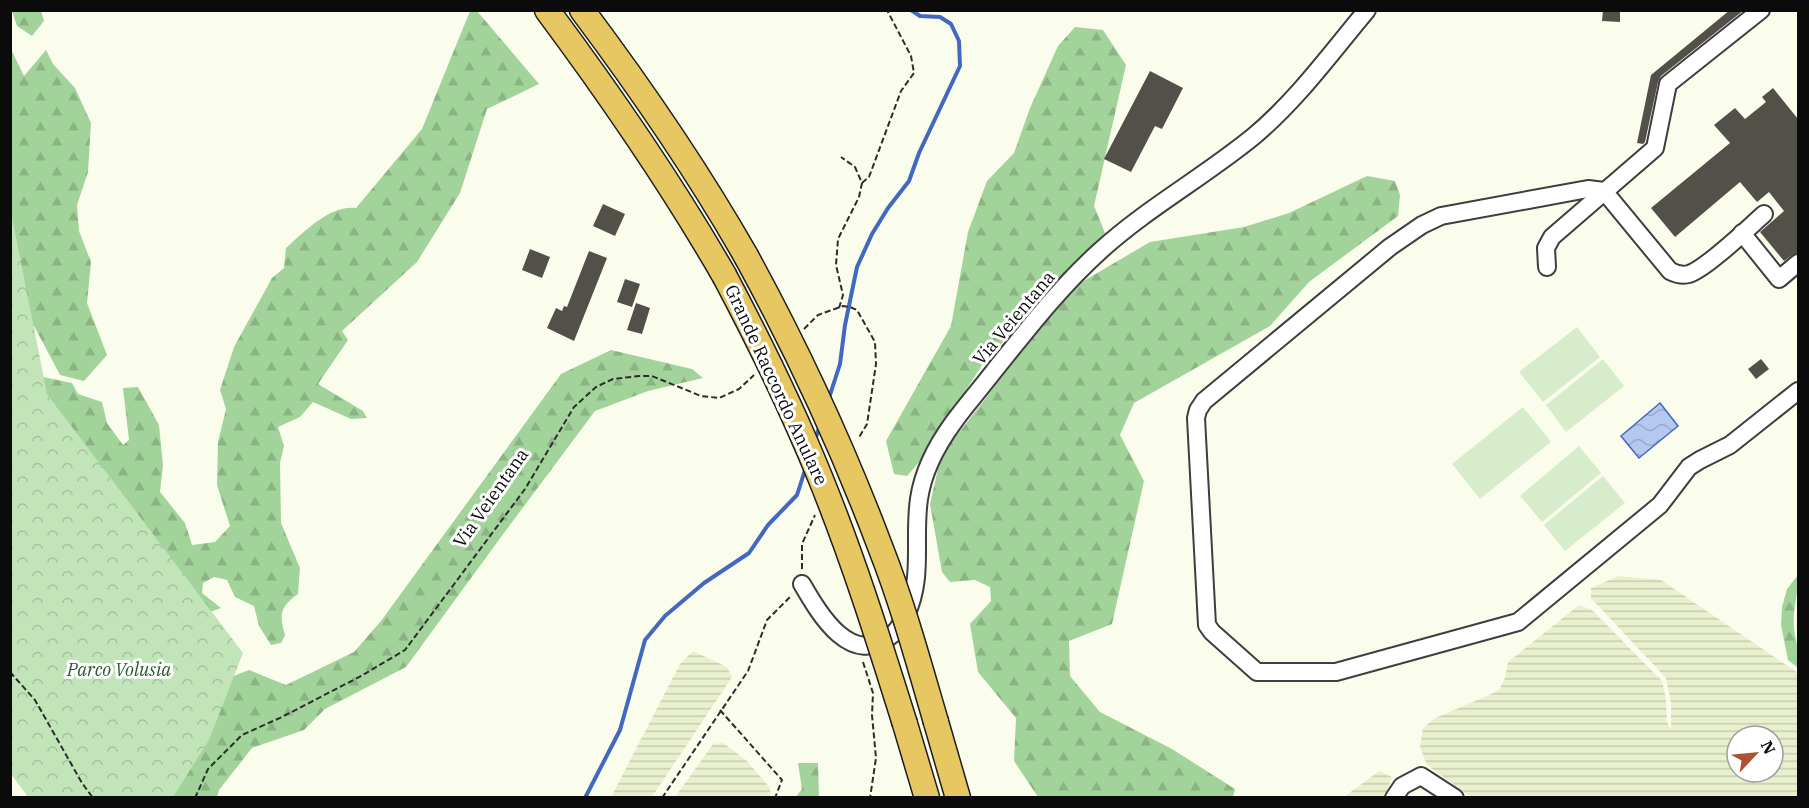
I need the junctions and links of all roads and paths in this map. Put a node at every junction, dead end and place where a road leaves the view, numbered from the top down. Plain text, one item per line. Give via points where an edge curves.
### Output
1 (547, 10) edge
2 (582, 10) edge
3 (887, 10) edge
4 (1367, 10) edge
5 (1761, 10) edge
6 (841, 157) dead end
7 (862, 183) junction
8 (1604, 191) junction
9 (1764, 214) dead end
10 (1742, 233) junction
11 (1798, 263) edge
12 (1547, 267) dead end
13 (838, 308) junction
14 (857, 310) dead end
15 (803, 329) dead end
16 (755, 374) dead end
17 (1798, 391) edge
18 (802, 584) joint
19 (858, 645) junction
20 (10, 672) edge
21 (720, 710) junction
22 (93, 798) edge
23 (195, 798) edge
24 (662, 798) edge
25 (775, 798) edge
26 (870, 798) edge
27 (927, 798) edge
28 (958, 798) edge
29 (1394, 798) edge
30 (1455, 798) edge

1 - 27 highway, Grande Raccordo Anulare, bridge via 654,160 724,275 780,385 856,573
2 - 28 highway, Grande Raccordo Anulare, bridge via 711,194 810,380 893,581
3 - 7 path via 910,56 914,73 902,91 869,177
4 - 19 street, Via Veientana via 1265,126 1102,249 1008,353 951,426 927,470 918,505 917,581 902,622 887,638
5 - 8 street via 1668,84 1655,147
6 - 7 path via 855,167
7 - 13 path via 837,239 843,295
8 - 10 street via 1670,271 1678,275 1705,264
8 - 12 street via 1552,237 1546,248
8 - 17 street via 1588,189 1432,219 1390,247 1204,401 1196,418 1205,604 1212,632 1257,672 1336,672 1518,622 1660,505 1689,467 1730,445
9 - 10 street
10 - 11 street via 1779,279
13 - 14 path
13 - 15 path via 818,315
16 - 23 path, Via Veientana via 739,389 719,398 701,396 652,376 613,379 596,387 574,407 525,489 405,650 242,735 208,769
18 - 19 street via 827,622 842,637
18 - 21 path via 767,620 748,671
19 - 26 path via 873,693 876,758
20 - 22 path via 35,700
21 - 24 path
21 - 25 path via 782,780
29 - 30 street via 1402,786 1421,776

